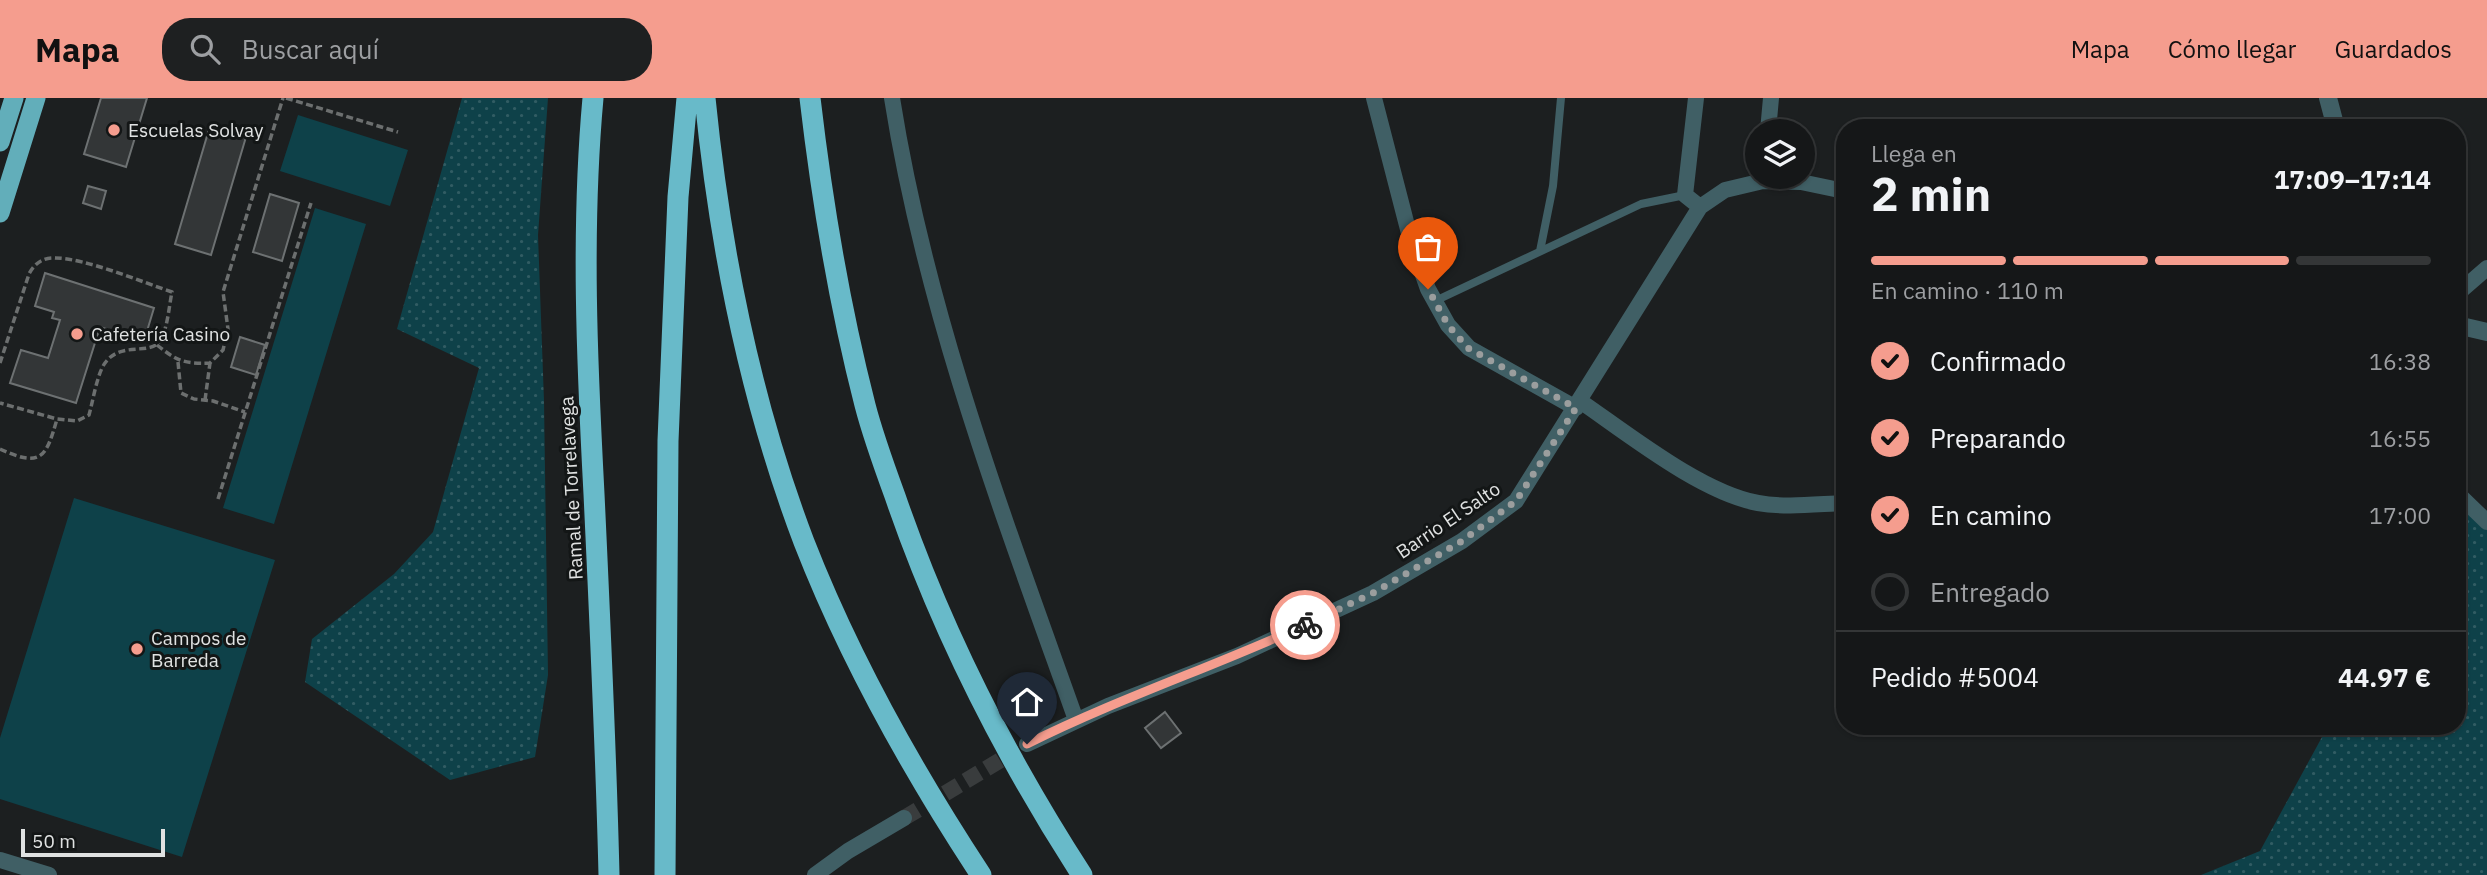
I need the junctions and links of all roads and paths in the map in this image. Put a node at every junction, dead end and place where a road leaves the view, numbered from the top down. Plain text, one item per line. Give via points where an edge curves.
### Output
1 (14, 98) edge
2 (36, 98) edge
3 (284, 98) edge
4 (593, 98) edge
5 (687, 98) edge
6 (705, 98) edge
7 (810, 98) edge
8 (892, 98) edge
9 (1374, 98) edge
10 (1561, 98) edge
11 (1696, 98) edge
12 (1771, 98) edge
13 (2328, 98) edge
14 (1769, 119) edge
15 (2334, 119) edge
16 (398, 132) dead end
17 (0, 142) edge
18 (1745, 184) edge
19 (1815, 185) edge
20 (1836, 189) edge
21 (1685, 195) junction
22 (311, 203) dead end
23 (1700, 207) junction
24 (0, 213) edge
25 (1539, 251) junction
26 (2487, 268) edge
27 (2466, 286) edge
28 (1435, 301) junction
29 (2466, 327) edge
30 (2487, 332) edge
31 (157, 345) junction
32 (178, 361) junction
33 (0, 363) edge
34 (210, 363) junction
35 (205, 400) junction
36 (0, 403) edge
37 (1578, 405) junction
38 (245, 412) junction
39 (57, 419) junction
40 (0, 449) edge
41 (218, 499) dead end
42 (2466, 502) edge
43 (1836, 503) edge
44 (2487, 522) edge
45 (1076, 720) junction
46 (1027, 744) tunnel mouth
47 (904, 818) tunnel mouth
48 (0, 860) edge
49 (49, 875) edge
50 (609, 875) edge
51 (665, 875) edge
52 (816, 875) edge
53 (981, 875) edge
54 (1082, 875) edge

1 - 17 highway
2 - 24 highway
3 - 16 path
3 - 34 path via 223,292 228,329 223,350
4 - 50 highway, Ramal de Torrelavega via 586,294
5 - 51 highway via 678,197 668,441
6 - 53 highway via 732,286 774,455 804,541 884,715
7 - 54 highway via 849,340 866,408 912,547 959,659 1022,778
8 - 45 street via 936,303 976,439
9 - 28 street via 1411,241
10 - 25 lane via 1553,186
11 - 21 street
12 - 14 street
13 - 15 street
18 - 23 street, Barrio El Salto via 1725,190
19 - 20 street, Barrio El Salto
21 - 23 street
21 - 25 lane via 1641,204
22 - 38 path
23 - 37 street, Barrio El Salto
25 - 28 lane
26 - 27 street
28 - 37 street via 1468,348
29 - 30 street
31 - 32 path
31 - 33 path via 172,292 54,257 33,266
31 - 39 path via 122,350 110,357 103,365 89,415 77,421
32 - 34 path
32 - 35 path via 181,394
34 - 35 path
35 - 38 path
36 - 39 path
37 - 43 street via 1700,482 1729,495 1758,503
37 - 45 street, Barrio El Salto via 1516,501 1462,541 1373,593 1237,656
38 - 41 path
39 - 40 path via 49,447 41,456 28,459
42 - 44 street
45 - 46 street, Barrio El Salto
47 - 52 street
48 - 49 street

